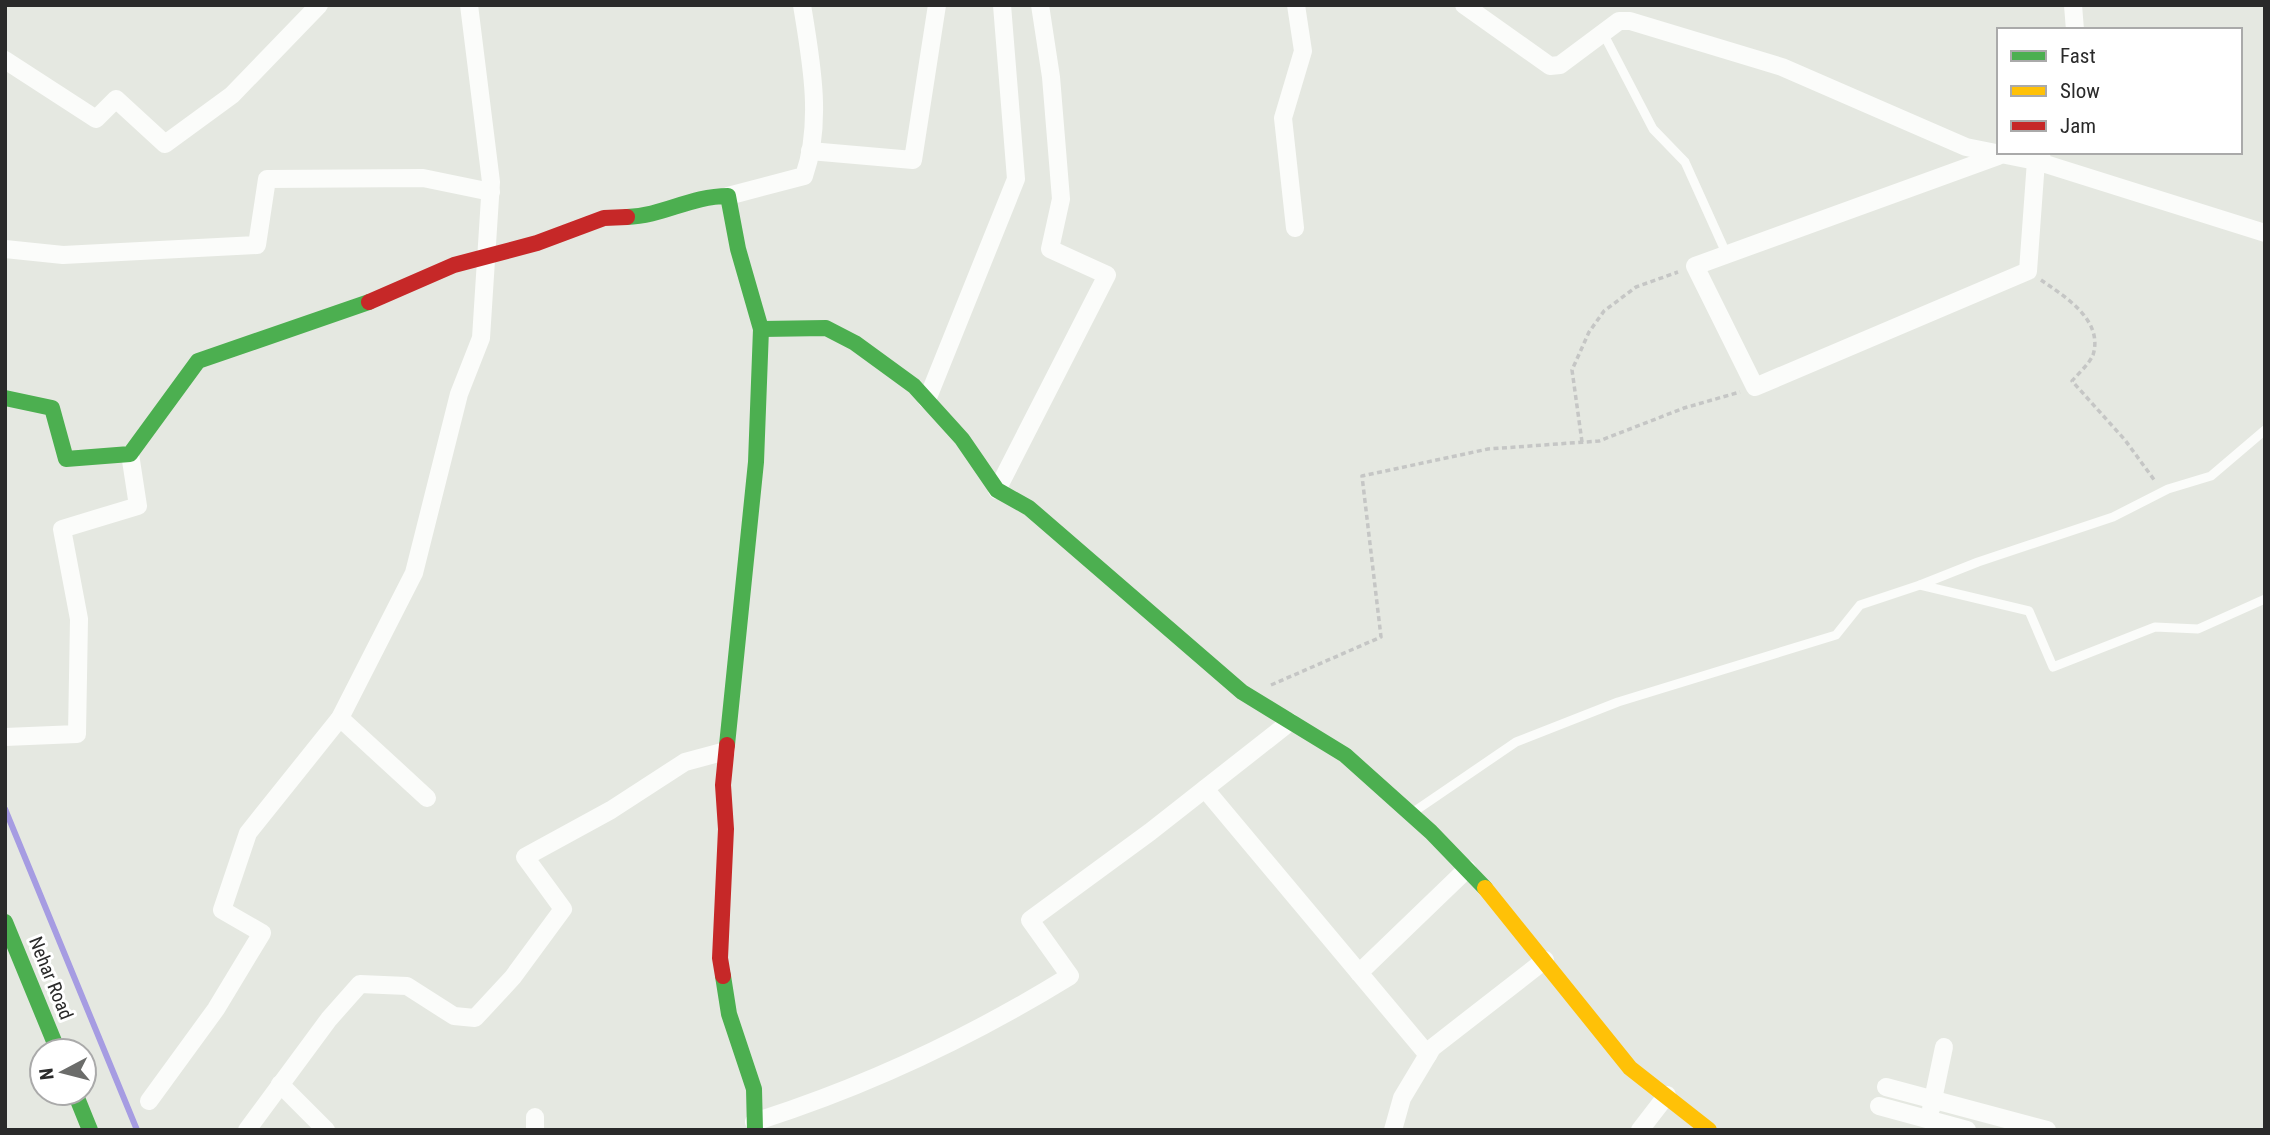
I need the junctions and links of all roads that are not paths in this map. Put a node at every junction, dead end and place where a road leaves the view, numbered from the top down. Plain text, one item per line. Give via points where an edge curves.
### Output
1 (319, 5) edge
2 (470, 5) edge
3 (802, 5) edge
4 (937, 5) edge
5 (1002, 5) edge
6 (1040, 5) edge
7 (1296, 5) edge
8 (1464, 5) edge
9 (2073, 5) edge
10 (2075, 28) edge
11 (1603, 33) junction
12 (5, 60) edge
13 (810, 151) junction
14 (1998, 156) junction
15 (2039, 156) edge
16 (491, 192) junction
17 (728, 196) junction
18 (1295, 228) dead end
19 (2265, 233) edge
20 (5, 249) edge
21 (1727, 255) junction
22 (485, 257) junction
23 (761, 329) junction
24 (5, 398) edge
25 (927, 400) junction
26 (2265, 430) edge
27 (130, 454) junction
28 (997, 490) junction
29 (1920, 585) junction
30 (2265, 599) edge
31 (340, 718) junction
32 (1290, 722) junction
33 (5, 737) edge
34 (726, 751) junction
35 (1205, 789) junction
36 (427, 798) dead end
37 (1410, 814) junction
38 (1467, 869) junction
39 (5, 922) edge
40 (1545, 960) junction
41 (1359, 973) junction
42 (52, 1037) edge
43 (1944, 1047) dead end
44 (1428, 1055) junction
45 (280, 1084) junction
46 (1886, 1087) dead end
47 (1667, 1095) junction
48 (1933, 1099) junction
49 (149, 1101) dead end
50 (1879, 1106) dead end
51 (81, 1107) edge
52 (1927, 1125) edge
53 (755, 1126) edge
54 (90, 1130) edge
55 (247, 1130) edge
56 (326, 1130) edge
57 (1393, 1130) edge
58 (1640, 1130) edge
59 (1709, 1130) edge
60 (1967, 1130) edge
61 (2047, 1130) edge

1 - 12 street via 232,95 165,144 116,99 96,119
2 - 16 street
3 - 13 street via 813,77
4 - 13 street via 913,160
5 - 25 street via 1016,180
6 - 28 street via 1061,199 1050,249 1107,275
7 - 18 street via 1303,51 1283,118
8 - 11 street via 1550,66 1560,65
9 - 10 street
11 - 14 street via 1619,21 1630,22 1782,67 1939,137
11 - 21 lane via 1653,129 1685,162
13 - 17 street via 804,176
14 - 15 street
14 - 21 street
15 - 19 street
15 - 21 street via 2028,271 1755,387 1695,266
16 - 20 street via 423,178 267,179 257,246 63,255
16 - 22 street
17 - 22 street via 704,196 643,218 604,218
17 - 23 street
22 - 27 street via 454,265 353,309 198,361
22 - 31 street via 481,338 459,394 414,573
23 - 25 street via 827,328 855,343
23 - 34 street via 755,475
24 - 27 street via 52,408 66,459
25 - 28 street via 962,439
26 - 29 lane via 2211,476 2163,491 2113,517
27 - 33 street via 138,506 62,529 79,619 76,734
28 - 32 street via 1029,508 1247,695
29 - 30 lane via 2029,611 2053,667 2155,627 2198,629
29 - 37 lane via 1860,605 1836,635 1618,702 1516,742
31 - 36 street
31 - 49 street via 248,833 222,910 262,933 216,1009
32 - 35 street
32 - 37 street via 1345,755
34 - 45 street via 685,762 611,810 525,856 563,909 513,977 475,1018 454,1016 407,986 360,984
34 - 53 street via 720,958 729,1014 754,1089
35 - 41 street
35 - 53 street via 1030,920 1070,976 1013,1012 932,1053
37 - 38 street
38 - 40 street
38 - 41 street
39 - 42 street, Nehar Road
40 - 44 street
40 - 47 street via 1630,1068
41 - 44 street
43 - 48 street
44 - 57 street via 1402,1098
45 - 55 street
45 - 56 street
46 - 48 street
47 - 58 street
47 - 59 street
48 - 52 street
48 - 61 street
50 - 52 street
51 - 54 street
52 - 60 street

